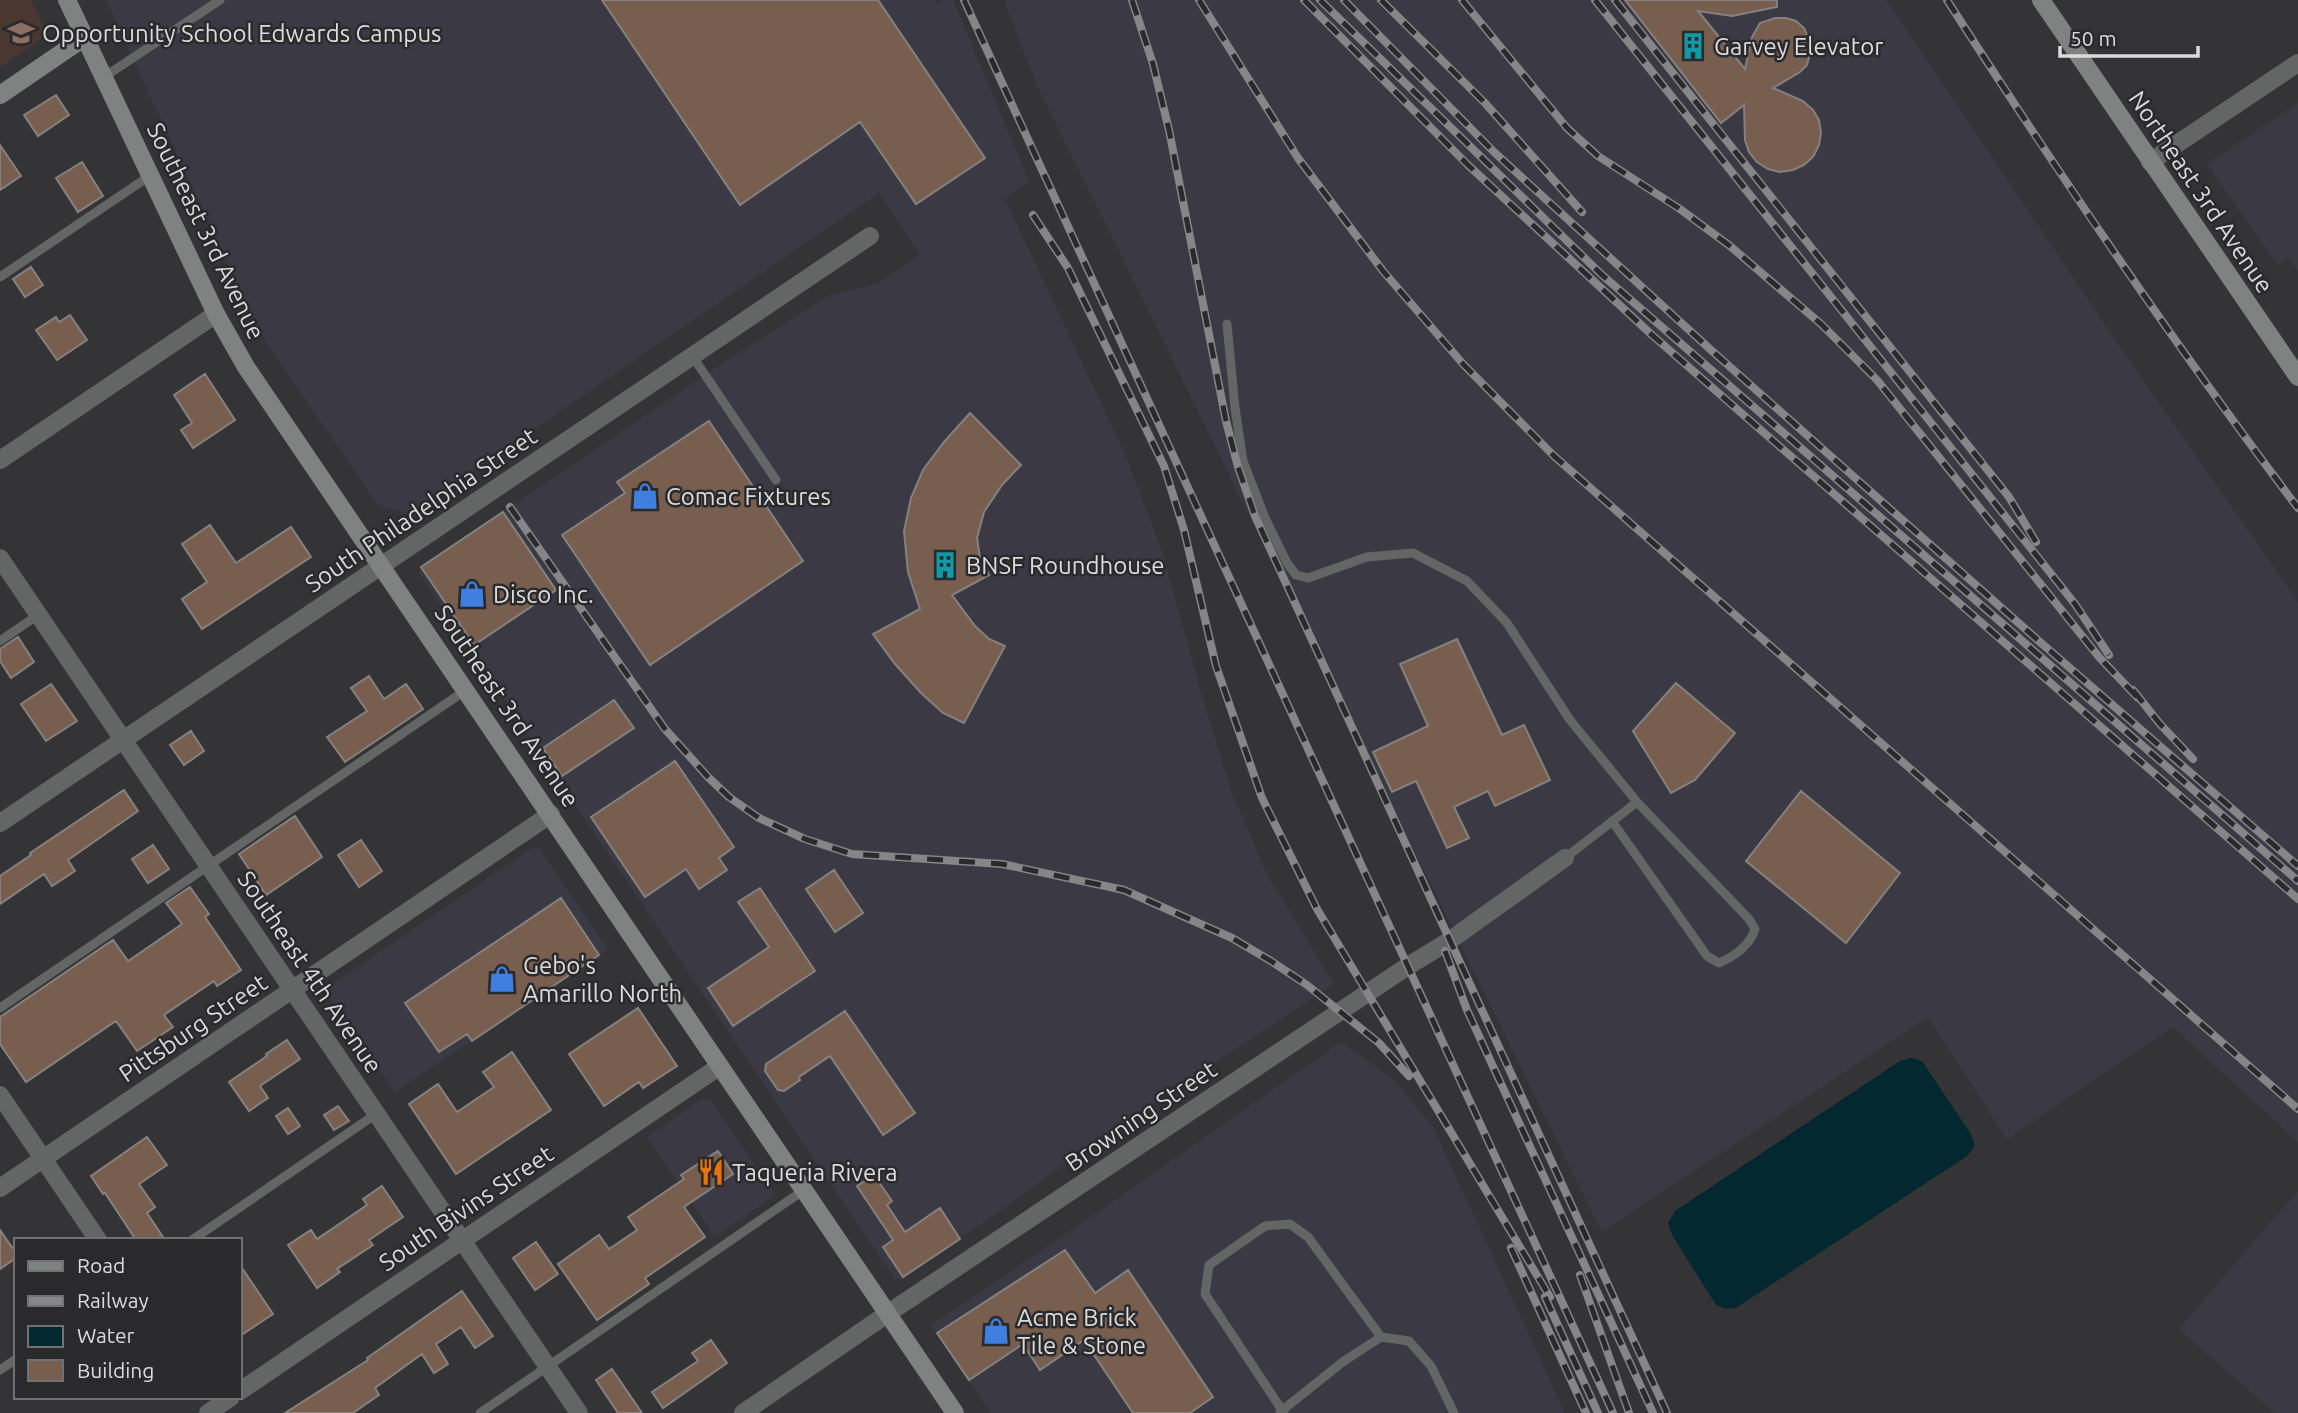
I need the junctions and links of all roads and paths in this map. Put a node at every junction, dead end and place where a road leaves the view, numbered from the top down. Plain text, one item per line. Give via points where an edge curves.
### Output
1 (67, 0) edge
2 (220, 0) edge
3 (2041, 0) edge
4 (85, 37) junction
5 (2298, 63) edge
6 (104, 77) junction
7 (0, 95) edge
8 (2150, 162) junction
9 (150, 175) junction
10 (870, 236) dead end
11 (0, 277) edge
12 (216, 314) junction
13 (1227, 324) dead end
14 (693, 357) junction
15 (2298, 377) edge
16 (0, 460) edge
17 (776, 480) dead end
18 (0, 558) edge
19 (382, 566) junction
20 (38, 615) junction
21 (0, 641) edge
22 (466, 690) junction
23 (124, 741) junction
24 (1637, 802) junction
25 (551, 814) junction
26 (1612, 821) junction
27 (0, 823) edge
28 (1565, 858) joint
29 (208, 865) junction
30 (292, 990) junction
31 (0, 1008) edge
32 (720, 1066) junction
33 (0, 1095) edge
34 (376, 1114) junction
35 (44, 1159) junction
36 (0, 1188) edge
37 (804, 1190) junction
38 (97, 1238) edge
39 (195, 1238) edge
40 (463, 1240) junction
41 (887, 1314) junction
42 (1381, 1337) junction
43 (548, 1367) junction
44 (242, 1390) edge
45 (227, 1399) edge
46 (209, 1408) edge
47 (1281, 1412) edge
48 (480, 1413) edge
49 (579, 1413) edge
50 (743, 1413) edge
51 (954, 1413) edge
52 (1454, 1413) edge

1 - 4 main road, Southeast 3rd Avenue
2 - 6 lane
3 - 8 main road, Northeast 3rd Avenue
4 - 6 main road, Southeast 3rd Avenue
4 - 7 main road
5 - 8 street
6 - 9 main road, Southeast 3rd Avenue
8 - 15 main road, Northeast 3rd Avenue
9 - 11 lane
9 - 12 main road, Southeast 3rd Avenue
10 - 14 street, South Philadelphia Street
12 - 16 street
12 - 19 main road, Southeast 3rd Avenue via 246,366
13 - 24 lane via 1243,461 1265,518 1296,575 1308,578 1367,557 1413,553 1467,581 1507,623 1570,720
14 - 17 lane
14 - 19 street, South Philadelphia Street
18 - 20 street, Southeast 4th Avenue
19 - 22 main road, Southeast 3rd Avenue
19 - 23 street, South Philadelphia Street
20 - 21 lane
20 - 23 street, Southeast 4th Avenue
22 - 25 main road, Southeast 3rd Avenue
22 - 29 lane
23 - 27 street, South Philadelphia Street
23 - 29 street, Southeast 4th Avenue
24 - 26 lane
24 - 26 lane via 1755,929 1751,940 1730,958 1719,963 1707,956
25 - 30 street, Pittsburg Street
25 - 32 main road, Southeast 3rd Avenue
26 - 28 lane
28 - 41 street, Browning Street via 1449,941
29 - 30 street, Southeast 4th Avenue
29 - 31 lane
30 - 34 street, Southeast 4th Avenue
30 - 35 street, Pittsburg Street
32 - 37 main road, Southeast 3rd Avenue
32 - 40 street, South Bivins Street
33 - 35 street
34 - 39 lane
34 - 40 street, Southeast 4th Avenue
35 - 36 street, Pittsburg Street
35 - 38 street
37 - 41 main road, Southeast 3rd Avenue
37 - 43 lane
40 - 43 street, Southeast 4th Avenue
40 - 44 street, South Bivins Street
41 - 50 street, Browning Street
41 - 51 main road, Southeast 3rd Avenue
42 - 47 lane
42 - 47 lane via 1308,1237 1290,1224 1265,1226 1209,1265 1205,1294
42 - 52 lane via 1409,1341 1431,1366
43 - 48 lane
43 - 49 street, Southeast 4th Avenue
45 - 46 street

